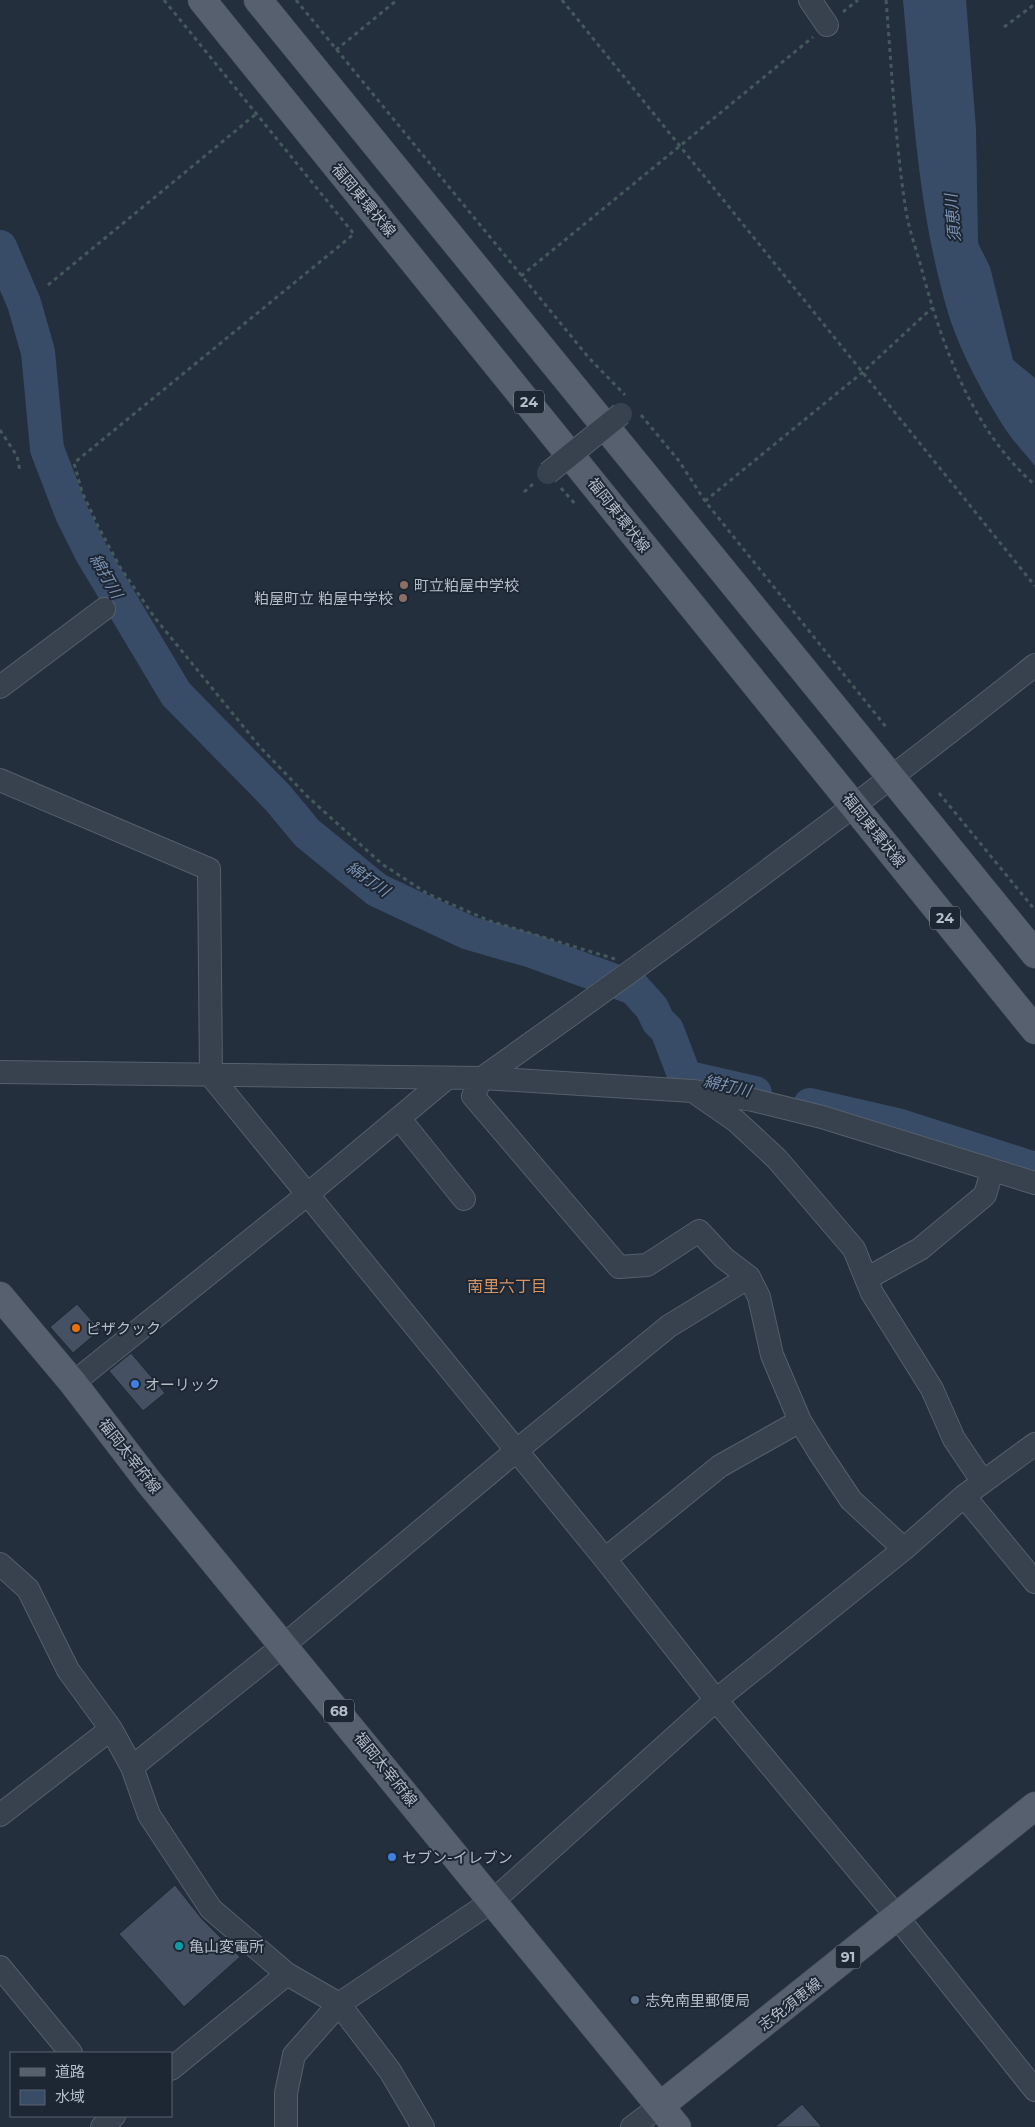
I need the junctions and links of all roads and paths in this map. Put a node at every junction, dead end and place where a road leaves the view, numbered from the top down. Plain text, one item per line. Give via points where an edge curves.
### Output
1 (164, 0) edge
2 (202, 0) edge
3 (258, 0) edge
4 (296, 0) edge
5 (397, 0) edge
6 (562, 0) edge
7 (810, 0) edge
8 (858, 0) edge
9 (886, 0) edge
10 (1035, 4) edge
11 (828, 25) junction
12 (1004, 27) dead end
13 (336, 50) junction
14 (256, 114) junction
15 (680, 146) junction
16 (521, 276) junction
17 (48, 285) dead end
18 (932, 308) junction
19 (863, 372) junction
20 (630, 409) junction
21 (0, 430) edge
22 (20, 471) dead end
23 (548, 473) dead end
24 (1035, 485) edge
25 (705, 501) junction
26 (1035, 586) edge
27 (104, 609) dead end
28 (1035, 665) edge
29 (0, 687) edge
30 (886, 727) dead end
31 (893, 778) junction
32 (0, 780) edge
33 (939, 793) dead end
34 (854, 806) junction
35 (1035, 910) edge
36 (1035, 954) edge
37 (630, 973) junction
38 (1035, 1030) edge
39 (0, 1072) edge
40 (211, 1076) junction
41 (447, 1078) junction
42 (482, 1078) junction
43 (693, 1091) junction
44 (399, 1118) junction
45 (992, 1171) junction
46 (1035, 1183) edge
47 (308, 1194) junction
48 (464, 1199) dead end
49 (748, 1277) junction
50 (866, 1279) junction
51 (0, 1296) edge
52 (73, 1382) junction
53 (800, 1421) junction
54 (1035, 1444) edge
55 (516, 1451) junction
56 (983, 1482) junction
57 (964, 1496) junction
58 (904, 1549) junction
59 (605, 1559) junction
60 (0, 1564) edge
61 (1035, 1582) edge
62 (284, 1645) junction
63 (716, 1700) junction
64 (111, 1729) junction
65 (132, 1767) junction
66 (1035, 1806) edge
67 (0, 1815) edge
68 (494, 1900) junction
69 (898, 1918) junction
70 (0, 1967) edge
71 (287, 1974) junction
72 (339, 2004) junction
73 (70, 2052) edge
74 (172, 2068) edge
75 (1035, 2090) edge
76 (660, 2106) junction
77 (113, 2117) edge
78 (102, 2127) edge
79 (286, 2127) edge
80 (423, 2127) edge
81 (632, 2127) edge
82 (677, 2127) edge

1 - 14 path
2 - 34 main road, 福岡東環状線 / 24
3 - 31 main road
4 - 13 path
5 - 13 path
6 - 15 path
7 - 11 street
8 - 11 path
9 - 18 path via 894,112 907,213
10 - 12 path
11 - 15 path
13 - 16 path
14 - 17 path
14 - 37 path via 354,234 74,463 82,492 120,567 155,618 260,747 308,797 382,864 428,894 490,921 624,961
15 - 16 path
15 - 19 path
16 - 20 path
18 - 19 path
18 - 24 path via 955,369 986,428
19 - 25 path
19 - 26 path
20 - 23 street, bridge
20 - 25 path via 678,461
21 - 22 path via 17,456
25 - 30 path
27 - 29 street
28 - 31 street
31 - 34 street
31 - 36 main road
32 - 40 street via 209,869
33 - 35 path
34 - 37 street
34 - 38 main road, 福岡東環状線 / 24
37 - 42 street
39 - 40 street
40 - 41 street
40 - 47 street
41 - 42 street
41 - 44 street
42 - 43 street
42 - 49 street via 473,1096 619,1267 647,1265 699,1231 724,1258
43 - 45 street via 753,1100 822,1117
43 - 50 street via 736,1121 777,1159 854,1249
44 - 47 street
44 - 48 street
45 - 46 street
45 - 50 street via 985,1195 920,1249
47 - 52 street
47 - 55 street
49 - 53 street via 758,1297 772,1355
49 - 55 street via 669,1326
50 - 56 street via 932,1389 954,1439
51 - 52 main road, 福岡太宰府線 / 68
52 - 62 main road, 福岡太宰府線 / 68 via 148,1481
53 - 58 street via 850,1500
53 - 59 street via 720,1466
54 - 56 street
55 - 59 street
55 - 62 street
56 - 57 street
57 - 58 street
57 - 61 street
58 - 63 street
59 - 63 street
60 - 64 street via 28,1589 68,1670
62 - 65 street
62 - 68 main road, 福岡太宰府線 / 68
63 - 68 street
63 - 69 street
64 - 65 street
64 - 67 street
65 - 71 street via 148,1815 211,1909
66 - 69 main road, 志免須恵線 / 91
68 - 72 street
68 - 76 main road, 福岡太宰府線 / 68
69 - 75 street
69 - 76 main road, 志免須恵線 / 91
70 - 73 street
71 - 72 street
71 - 74 street
72 - 79 street via 294,2056 286,2092
72 - 80 street via 390,2071
76 - 81 street
76 - 82 main road, 福岡太宰府線 / 68
77 - 78 street

